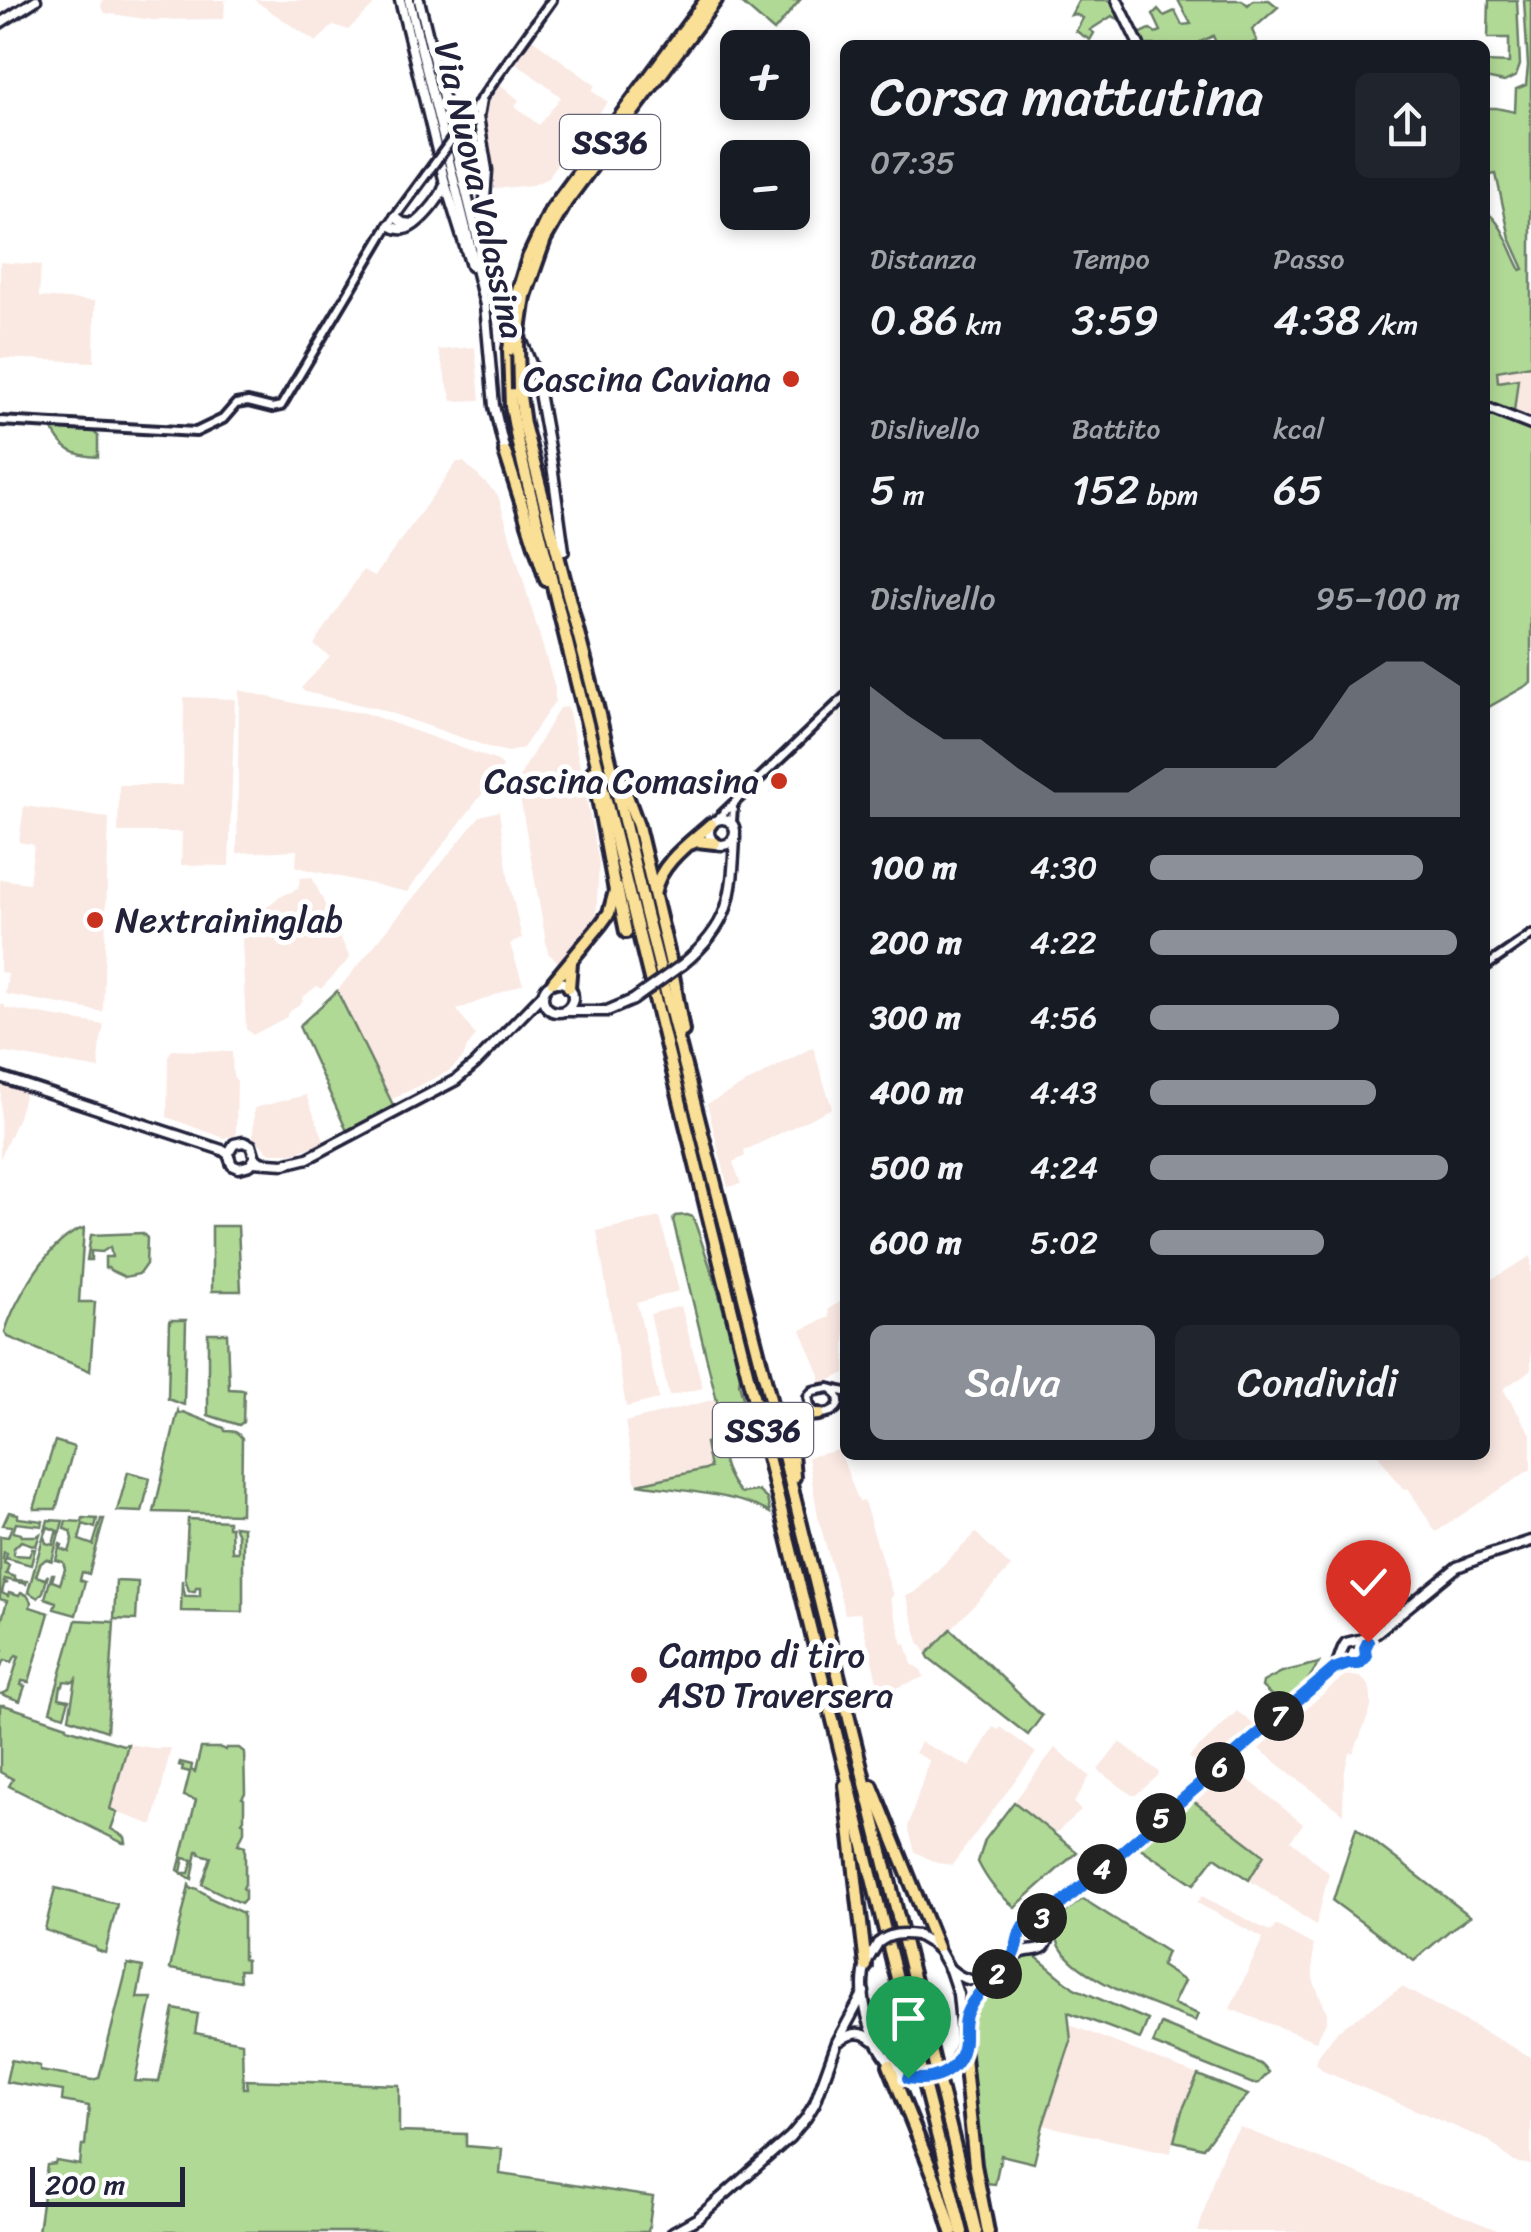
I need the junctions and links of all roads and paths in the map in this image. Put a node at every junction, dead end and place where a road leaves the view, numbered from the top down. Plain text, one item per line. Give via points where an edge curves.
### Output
1 (36, 0) edge
2 (400, 0) edge
3 (409, 0) edge
4 (419, 0) edge
5 (552, 0) edge
6 (706, 0) edge
7 (716, 0) edge
8 (1117, 0) edge
9 (15, 4) dead end
10 (12, 16) junction
11 (0, 23) edge
12 (1136, 40) edge
13 (480, 100) junction
14 (468, 118) junction
15 (480, 123) junction
16 (445, 182) junction
17 (432, 206) junction
18 (453, 209) junction
19 (392, 221) junction
20 (482, 256) junction
21 (480, 289) junction
22 (521, 295) junction
23 (1490, 408) edge
24 (0, 421) edge
25 (1526, 422) edge
26 (505, 452) joint
27 (564, 551) joint
28 (564, 627) junction
29 (578, 634) junction
30 (840, 702) edge
31 (597, 706) junction
32 (589, 729) junction
33 (736, 801) junction
34 (714, 822) junction
35 (732, 822) junction
36 (734, 837) junction
37 (689, 844) junction
38 (717, 844) junction
39 (644, 852) junction
40 (674, 859) junction
41 (733, 869) junction
42 (615, 882) junction
43 (655, 898) junction
44 (626, 932) dead end
45 (1531, 935) edge
46 (573, 957) junction
47 (1490, 964) edge
48 (552, 982) junction
49 (571, 991) junction
50 (542, 996) junction
51 (552, 1011) junction
52 (564, 1011) junction
53 (607, 1011) junction
54 (524, 1014) junction
55 (689, 1076) junction
56 (0, 1077) edge
57 (227, 1150) junction
58 (256, 1161) junction
59 (834, 1390) junction
60 (840, 1395) edge
61 (840, 1400) edge
62 (840, 1403) edge
63 (819, 1414) junction
64 (796, 1508) junction
65 (1531, 1542) edge
66 (1361, 1644) junction
67 (1345, 1660) junction
68 (856, 1748) junction
69 (842, 1749) junction
70 (1060, 1905) junction
71 (1038, 1920) junction
72 (1050, 1933) junction
73 (1020, 1938) junction
74 (937, 1947) junction
75 (1030, 1949) junction
76 (1010, 1960) junction
77 (866, 1966) junction
78 (950, 1970) junction
79 (997, 1974) junction
80 (864, 1992) junction
81 (963, 2022) junction
82 (837, 2042) junction
83 (878, 2044) junction
84 (963, 2048) junction
85 (890, 2065) junction
86 (698, 2218) junction
87 (673, 2232) edge
88 (688, 2232) edge
89 (952, 2232) edge
90 (962, 2232) edge
91 (976, 2232) edge
92 (988, 2232) edge

1 - 10 main road
2 - 16 main road
3 - 21 main road, Via Nuova Valassina / SS36
4 - 20 main road, Via Nuova Valassina / SS36
5 - 13 street
6 - 22 highway, SS36 via 552,210 534,242
7 - 22 highway, SS36 via 566,202
8 - 12 main road
9 - 10 street
10 - 11 main road
13 - 14 street
13 - 15 main road
14 - 15 main road
14 - 19 street, bridge
15 - 20 main road via 488,170
16 - 17 main road
16 - 18 main road
17 - 18 main road
17 - 19 main road via 414,224 400,229
18 - 21 main road
19 - 24 street via 284,405 242,402 196,432
20 - 27 main road, Via Nuova Valassina / SS36 via 494,298 536,376
21 - 26 main road, Via Nuova Valassina / SS36
22 - 28 highway, SS36, bridge via 509,350 512,418
22 - 29 highway, SS36, bridge via 524,424
23 - 25 main road
26 - 28 highway, SS36
27 - 29 highway, SS36
28 - 32 highway, SS36
29 - 31 highway, SS36
30 - 33 street
31 - 39 highway
31 - 55 highway, SS36
32 - 42 highway
32 - 69 highway, SS36
33 - 34 street
33 - 35 street
34 - 35 main road
34 - 37 highway
34 - 38 main road via 709,832
35 - 36 main road
36 - 38 main road
36 - 41 main road
37 - 38 highway
37 - 40 highway
38 - 41 main road
39 - 40 highway via 657,862
39 - 43 highway
40 - 43 highway via 657,882
41 - 53 main road, bridge via 722,921 701,949 633,1000
42 - 44 highway
42 - 46 highway via 612,906
43 - 55 highway
45 - 47 street
46 - 48 highway
46 - 49 highway
48 - 49 main road
48 - 50 main road
49 - 52 main road
49 - 53 main road via 587,1008
50 - 51 main road
50 - 54 main road
51 - 52 main road
51 - 54 main road
52 - 53 main road
54 - 58 main road via 456,1080 308,1158
55 - 64 highway, SS36
56 - 57 main road
57 - 58 main road via 239,1168
57 - 58 main road via 248,1143
59 - 60 street
59 - 61 street
59 - 63 street via 809,1394 808,1406
62 - 63 street
63 - 64 highway via 803,1418 792,1432
64 - 68 highway, SS36
65 - 66 main road via 1457,1568
66 - 67 main road via 1346,1643
66 - 67 main road via 1363,1661
67 - 70 main road
68 - 74 highway
68 - 91 highway, SS36
69 - 77 highway
69 - 90 highway, SS36
70 - 71 main road
70 - 72 main road
71 - 72 main road
71 - 73 main road via 1026,1923
72 - 75 main road via 1046,1946
73 - 75 main road
73 - 76 main road
74 - 77 main road, bridge via 917,1935 884,1938
74 - 78 main road
75 - 76 main road
76 - 79 main road
77 - 80 main road
78 - 79 main road via 976,1982
78 - 81 main road
79 - 81 main road
80 - 82 main road
80 - 83 main road
81 - 84 main road
82 - 83 main road via 855,2033
82 - 86 main road via 806,2118
83 - 85 main road
84 - 85 main road, bridge via 936,2077 908,2078
84 - 92 highway
85 - 89 highway
86 - 87 main road
86 - 88 main road

